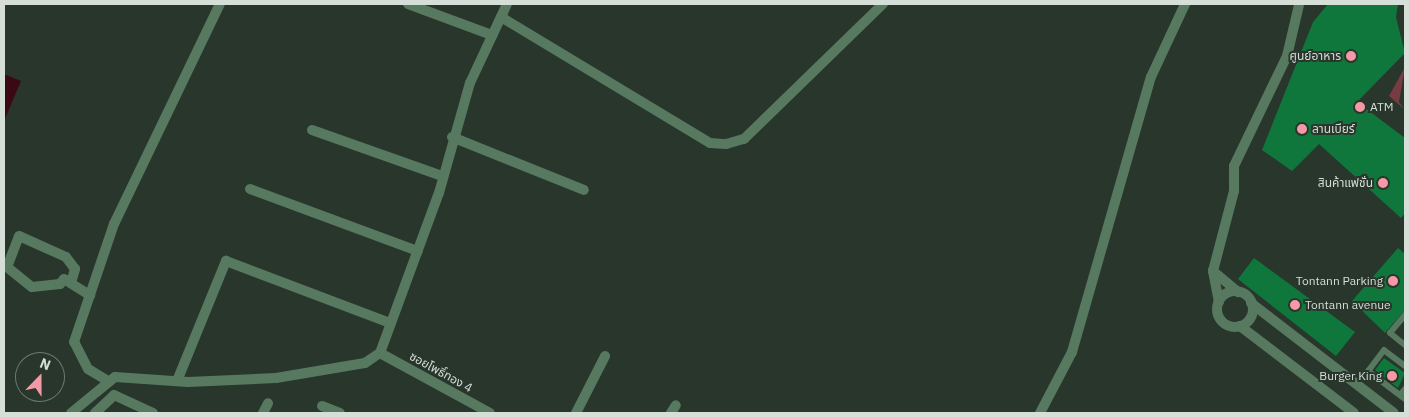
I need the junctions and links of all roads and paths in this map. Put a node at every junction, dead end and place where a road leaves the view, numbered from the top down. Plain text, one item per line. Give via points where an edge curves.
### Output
1 (220, 4) edge
2 (408, 4) edge
3 (506, 4) edge
4 (883, 4) edge
5 (1185, 4) edge
6 (1300, 4) edge
7 (501, 17) junction
8 (492, 35) junction
9 (312, 130) dead end
10 (452, 137) junction
11 (442, 176) junction
12 (250, 189) dead end
13 (584, 190) dead end
14 (418, 251) junction
15 (1213, 271) junction
16 (71, 283) junction
17 (1238, 292) junction
18 (90, 295) junction
19 (1218, 302) junction
20 (1251, 303) junction
21 (1405, 314) edge
22 (390, 323) junction
23 (1240, 326) junction
24 (1405, 345) edge
25 (380, 354) junction
26 (605, 356) dead end
27 (1405, 366) edge
28 (108, 380) junction
29 (177, 381) junction
30 (1405, 389) edge
31 (1403, 397) edge
32 (268, 402) dead end
33 (322, 406) dead end
34 (71, 413) edge
35 (95, 413) edge
36 (154, 413) edge
37 (263, 413) edge
38 (340, 413) edge
39 (490, 413) edge
40 (576, 413) edge
41 (1040, 413) edge
42 (1354, 413) edge
43 (1394, 413) edge

1 - 18 street via 114,224
2 - 8 street
3 - 7 street
4 - 7 street via 744,139 726,144 710,143
5 - 41 street via 1151,77 1072,352
6 - 15 street via 1287,56 1234,166 1234,191
7 - 8 street
8 - 10 street
9 - 11 street
10 - 11 street
10 - 13 street
11 - 14 street
12 - 14 street
14 - 22 street
15 - 17 street
15 - 19 street
16 - 16 street via 64,279 60,284 32,287 7,267 20,236 66,257 75,269
16 - 18 street
17 - 19 street via 1227,294
17 - 20 street
18 - 28 street via 74,342 88,369
19 - 23 street via 1217,313 1223,323
20 - 23 street via 1249,319
20 - 43 street
21 - 24 lane via 1390,333
22 - 25 street
22 - 29 street via 226,261
23 - 42 street
25 - 29 street via 365,363 276,378
25 - 39 street, ซอยโพธิ์ทอง 4
26 - 40 street
27 - 31 lane via 1384,350 1368,371
28 - 29 street via 125,376
28 - 34 street
30 - 31 lane
32 - 37 street
33 - 38 street
35 - 36 street via 114,396

